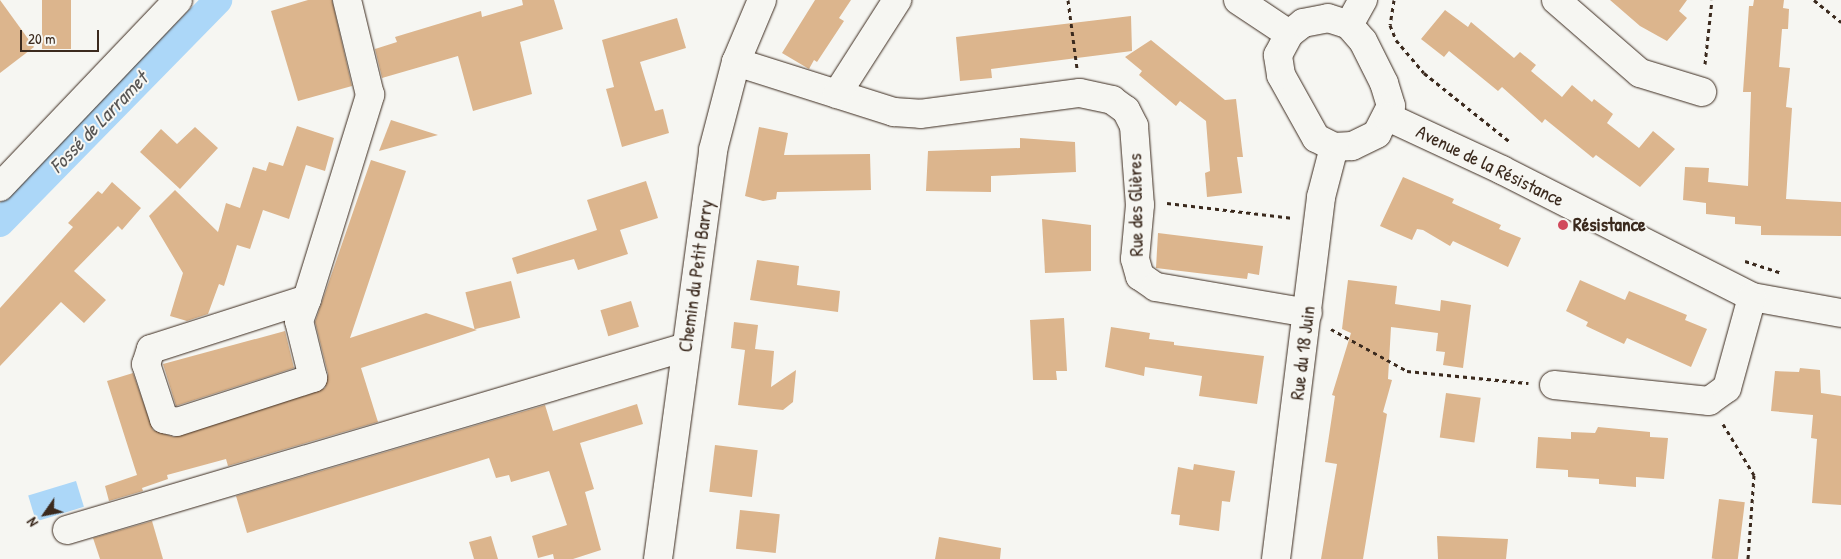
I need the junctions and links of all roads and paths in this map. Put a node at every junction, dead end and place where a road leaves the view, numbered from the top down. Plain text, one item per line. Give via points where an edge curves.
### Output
1 (178, 0) edge
2 (347, 0) edge
3 (762, 0) edge
4 (897, 0) edge
5 (1068, 0) edge
6 (1238, 0) edge
7 (1363, 0) edge
8 (1394, 0) edge
9 (1556, 0) edge
10 (1712, 0) edge
11 (1814, 0) edge
12 (1841, 22) edge
13 (1349, 25) junction
14 (1289, 34) junction
15 (736, 62) junction
16 (1702, 92) joint
17 (1080, 93) junction
18 (837, 94) junction
19 (1388, 117) junction
20 (1514, 144) dead end
21 (1334, 147) junction
22 (0, 187) edge
23 (1156, 201) dead end
24 (1301, 219) dead end
25 (1740, 258) dead end
26 (1786, 274) dead end
27 (1752, 297) junction
28 (307, 299) junction
29 (1308, 313) junction
30 (1841, 313) edge
31 (686, 347) junction
32 (1554, 385) joint
33 (1709, 401) junction
34 (67, 530) dead end
35 (658, 559) edge
36 (1276, 559) edge
37 (1748, 559) edge

1 - 22 street
2 - 28 street via 370,95
3 - 15 street, Chemin du Petit Barry
4 - 18 street
5 - 17 path
6 - 14 street
7 - 13 street
8 - 20 path, Avenue de la Résistance via 1390,25 1396,40 1424,73
9 - 16 street via 1640,73
10 - 16 path
11 - 12 path
13 - 14 street via 1328,18 1303,23
13 - 19 street via 1363,41 1384,83 1391,106
14 - 21 street via 1278,55 1281,75 1307,126 1316,138
15 - 18 street, Rue des Glières
15 - 31 street, Chemin du Petit Barry via 713,150
17 - 18 street, Rue des Glières via 920,114 894,112
17 - 29 street, Rue des Glières via 1112,100 1126,110 1134,126 1140,205 1135,259 1140,276 1156,287
19 - 21 street via 1377,134 1352,146
19 - 27 street, Avenue de la Résistance via 1502,170
21 - 29 street, Rue du 18 Juin via 1321,197
23 - 24 path
25 - 26 path
27 - 30 street, Avenue de la Résistance
27 - 33 street via 1727,388
28 - 28 street via 299,321 314,378 177,422 164,419 146,364 151,349
29 - 32 path via 1325,326 1407,371
29 - 36 street, Rue du 18 Juin
31 - 34 street
31 - 35 street, Chemin du Petit Barry
32 - 33 street
33 - 37 path via 1754,475

